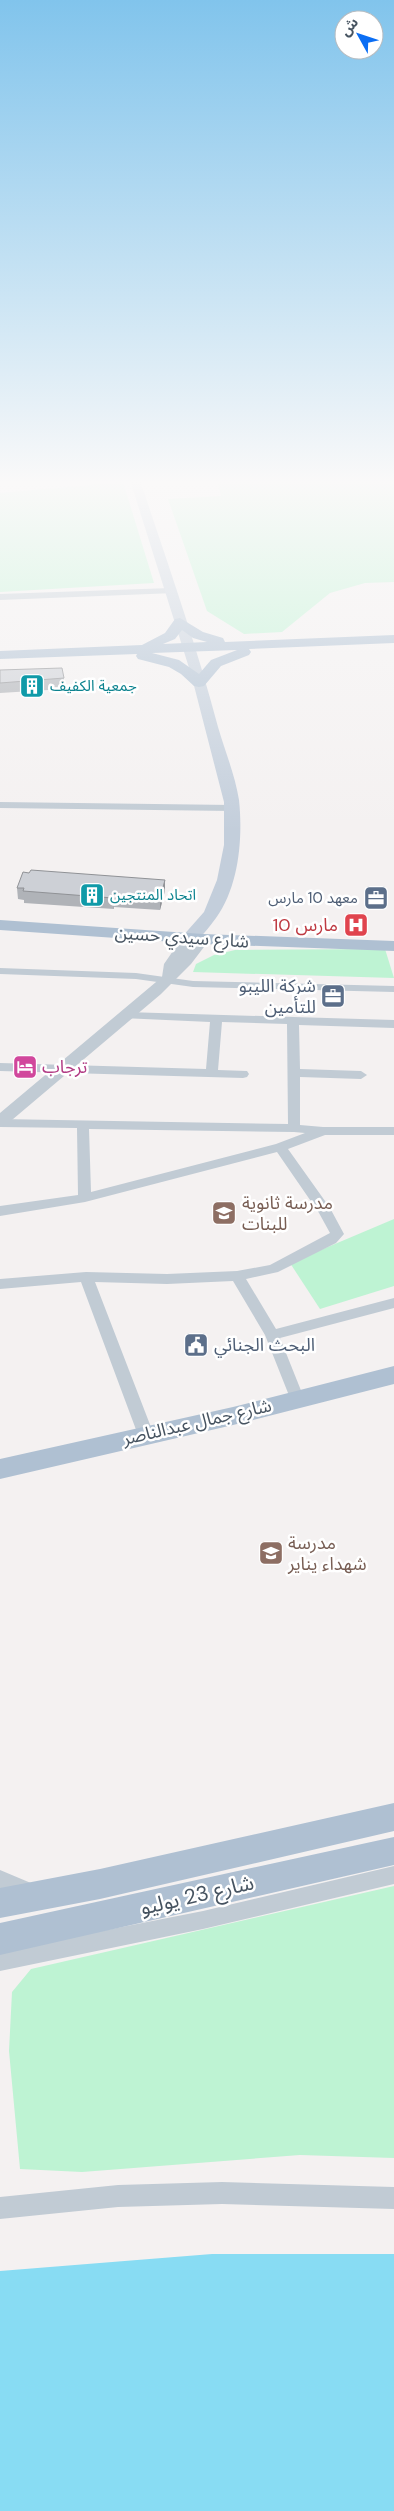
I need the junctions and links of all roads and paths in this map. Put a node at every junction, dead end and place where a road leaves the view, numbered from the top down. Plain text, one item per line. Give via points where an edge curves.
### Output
1 (173, 597) edge
2 (180, 622) junction
3 (394, 639) edge
4 (394, 647) edge
5 (243, 648) junction
6 (189, 650) junction
7 (137, 652) junction
8 (0, 655) edge
9 (0, 662) edge
10 (199, 683) junction
11 (0, 805) edge
12 (232, 808) junction
13 (0, 925) edge
14 (198, 935) junction
15 (394, 946) edge
16 (0, 970) edge
17 (168, 981) junction
18 (394, 989) edge
19 (126, 1016) junction
20 (216, 1020) junction
21 (293, 1022) junction
22 (394, 1024) edge
23 (0, 1067) edge
24 (64, 1070) junction
25 (212, 1073) junction
26 (294, 1073) junction
27 (242, 1074) dead end
28 (361, 1075) dead end
29 (0, 1122) edge
30 (83, 1124) junction
31 (294, 1128) junction
32 (394, 1130) edge
33 (324, 1131) junction
34 (280, 1148) junction
35 (85, 1198) junction
36 (0, 1211) edge
37 (237, 1276) junction
38 (86, 1277) junction
39 (0, 1284) edge
40 (394, 1303) edge
41 (272, 1335) junction
42 (394, 1375) edge
43 (297, 1398) junction
44 (146, 1435) junction
45 (0, 1469) edge
46 (394, 1817) edge
47 (394, 1851) edge
48 (394, 1875) edge
49 (0, 1882) edge
50 (37, 1896) junction
51 (0, 1903) edge
52 (184, 1911) junction
53 (0, 1939) edge
54 (0, 1961) edge
55 (394, 2198) edge
56 (0, 2208) edge

1 - 2 main road
2 - 5 main road via 205,638
2 - 6 main road
2 - 7 main road via 170,636
3 - 5 main road
4 - 5 main road
5 - 6 main road
5 - 10 main road via 216,663
6 - 7 main road
6 - 10 main road
7 - 8 main road
7 - 9 main road
7 - 10 main road via 182,666
10 - 12 main road
11 - 12 street
12 - 14 main road via 224,882
13 - 14 main road, شارع سيدي حسين
14 - 15 main road, شارع سيدي حسين
14 - 17 street via 187,962
16 - 17 street via 136,976
17 - 18 street
17 - 19 street
19 - 20 street
19 - 24 street
20 - 21 street
20 - 25 street
21 - 22 street
21 - 26 street
23 - 24 street
24 - 25 street
24 - 29 street
25 - 27 street
26 - 28 street
26 - 31 street
29 - 30 street
30 - 31 street
30 - 35 street
31 - 33 street
32 - 33 street
33 - 34 street
34 - 35 street
34 - 37 street via 338,1234 273,1269
35 - 36 street
37 - 38 street via 167,1279
37 - 41 street
38 - 39 street
38 - 44 street
40 - 41 street
41 - 43 street
42 - 43 main road, شارع جمال عبدالناصر
43 - 44 main road, شارع جمال عبدالناصر
44 - 45 main road, شارع جمال عبدالناصر
46 - 50 main road, شارع 23 يوليو
47 - 52 main road, شارع 23 يوليو
48 - 52 street
49 - 50 street
50 - 51 main road, شارع 23 يوليو
52 - 53 main road, شارع 23 يوليو
52 - 54 street
55 - 56 street via 222,2193 118,2196

